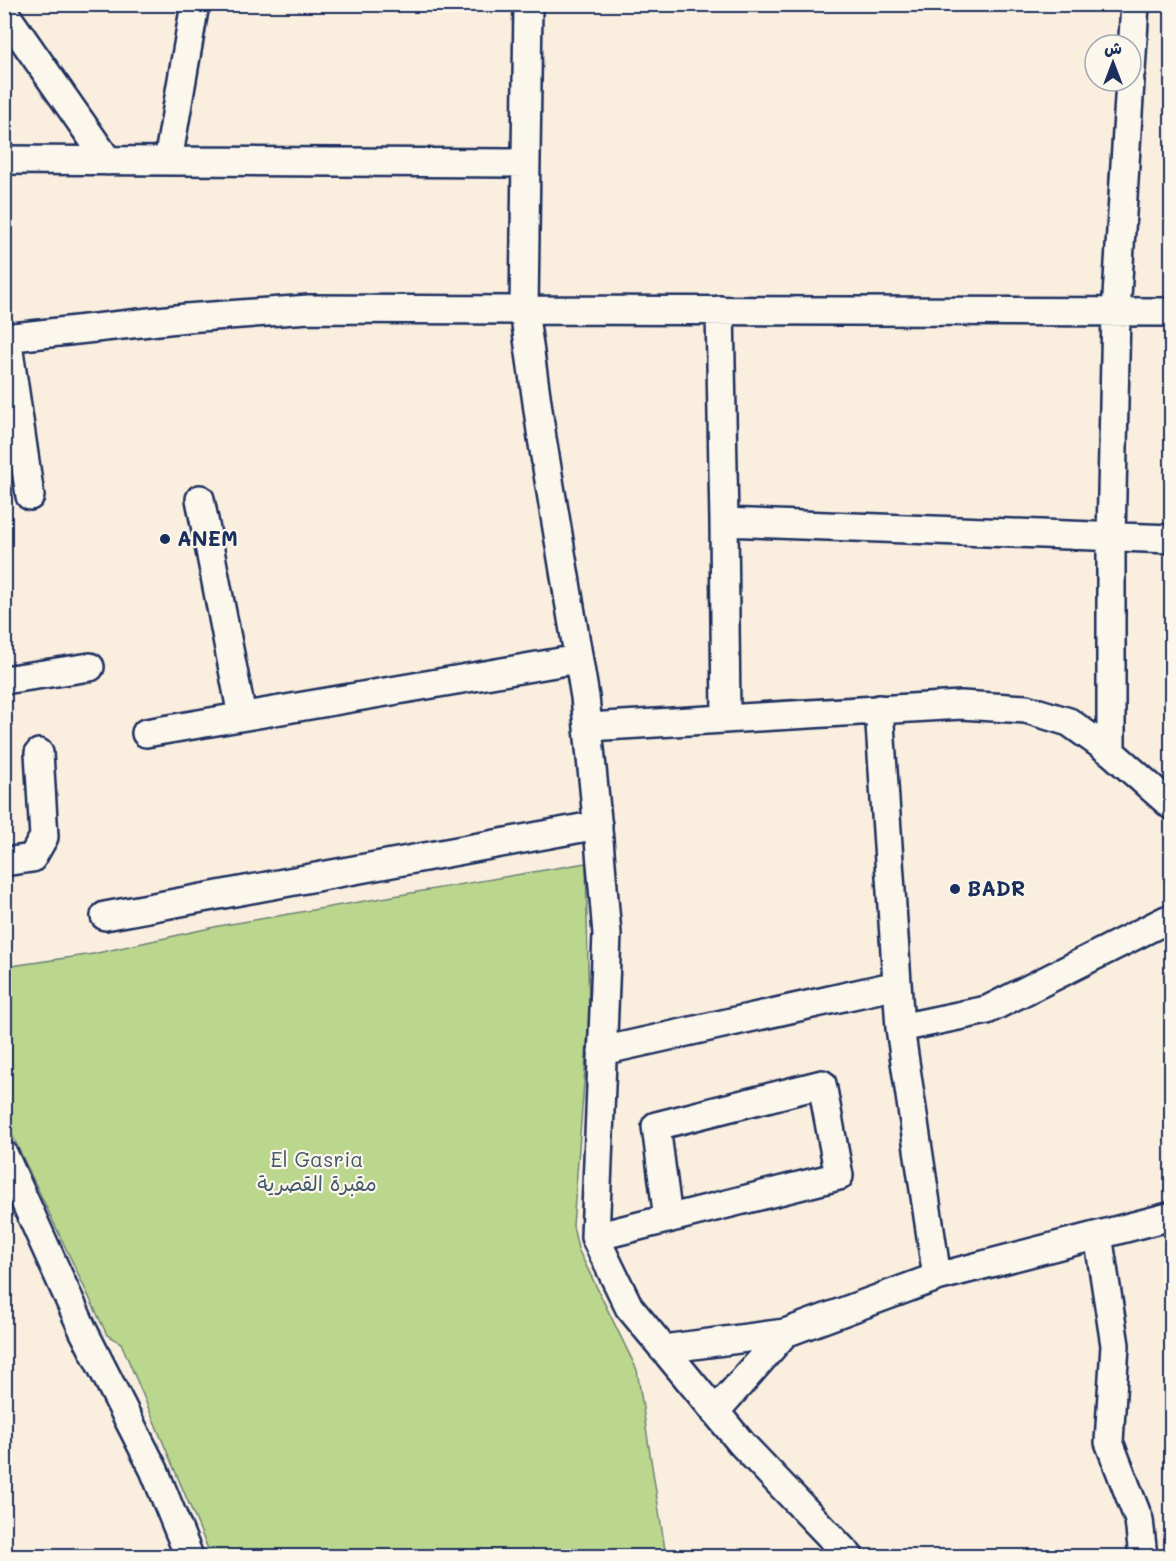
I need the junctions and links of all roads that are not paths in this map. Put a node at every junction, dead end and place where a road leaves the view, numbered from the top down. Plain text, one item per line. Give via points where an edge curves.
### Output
1 (195, 4) edge
2 (528, 4) edge
3 (1135, 4) edge
4 (4, 12) edge
5 (1133, 33) edge
6 (1129, 93) edge
7 (4, 160) edge
8 (108, 161) junction
9 (168, 161) junction
10 (526, 163) junction
11 (524, 310) junction
12 (720, 310) junction
13 (1172, 312) edge
14 (1116, 313) junction
15 (6, 337) edge
16 (30, 496) dead end
17 (200, 499) dead end
18 (724, 522) junction
19 (1111, 538) junction
20 (1172, 539) edge
21 (578, 659) junction
22 (90, 667) dead end
23 (4, 680) edge
24 (879, 709) junction
25 (242, 716) junction
26 (726, 719) junction
27 (588, 727) junction
28 (146, 733) dead end
29 (1111, 752) junction
30 (39, 753) dead end
31 (1172, 806) edge
32 (598, 825) junction
33 (4, 862) edge
34 (105, 916) dead end
35 (1172, 919) edge
36 (897, 985) junction
37 (900, 1028) junction
38 (602, 1051) junction
39 (4, 1155) edge
40 (1172, 1216) edge
41 (668, 1219) junction
42 (1098, 1235) junction
43 (595, 1237) junction
44 (938, 1277) junction
45 (785, 1333) junction
46 (663, 1349) junction
47 (715, 1412) junction
48 (189, 1557) edge
49 (849, 1557) edge
50 (1143, 1557) edge

1 - 9 street
2 - 10 street
3 - 5 street
4 - 8 street
6 - 14 street
7 - 8 street
8 - 9 street
9 - 10 street
10 - 11 street
11 - 12 street
11 - 15 street via 309,309
11 - 21 street
12 - 14 street
12 - 18 street
13 - 14 street
14 - 19 street
15 - 16 street
17 - 25 street
18 - 19 street
18 - 26 street
19 - 20 street
19 - 29 street
21 - 25 street
21 - 27 street
22 - 23 street
24 - 26 street
24 - 29 street via 960,705 1026,709 1069,722
24 - 36 street
25 - 28 street
26 - 27 street
27 - 32 street
29 - 31 street
30 - 33 street via 44,837 32,858
32 - 34 street
32 - 38 street via 607,934
35 - 37 street via 987,1011
36 - 37 street
36 - 38 street
37 - 44 street
38 - 43 street
39 - 48 street via 83,1330 154,1470
40 - 42 street
41 - 41 street via 839,1176 822,1083 656,1126
41 - 43 street
42 - 44 street
42 - 50 street via 1115,1345 1109,1442 1139,1520
43 - 46 street via 629,1307
44 - 45 street
45 - 46 street
45 - 47 street
46 - 47 street
47 - 49 street

